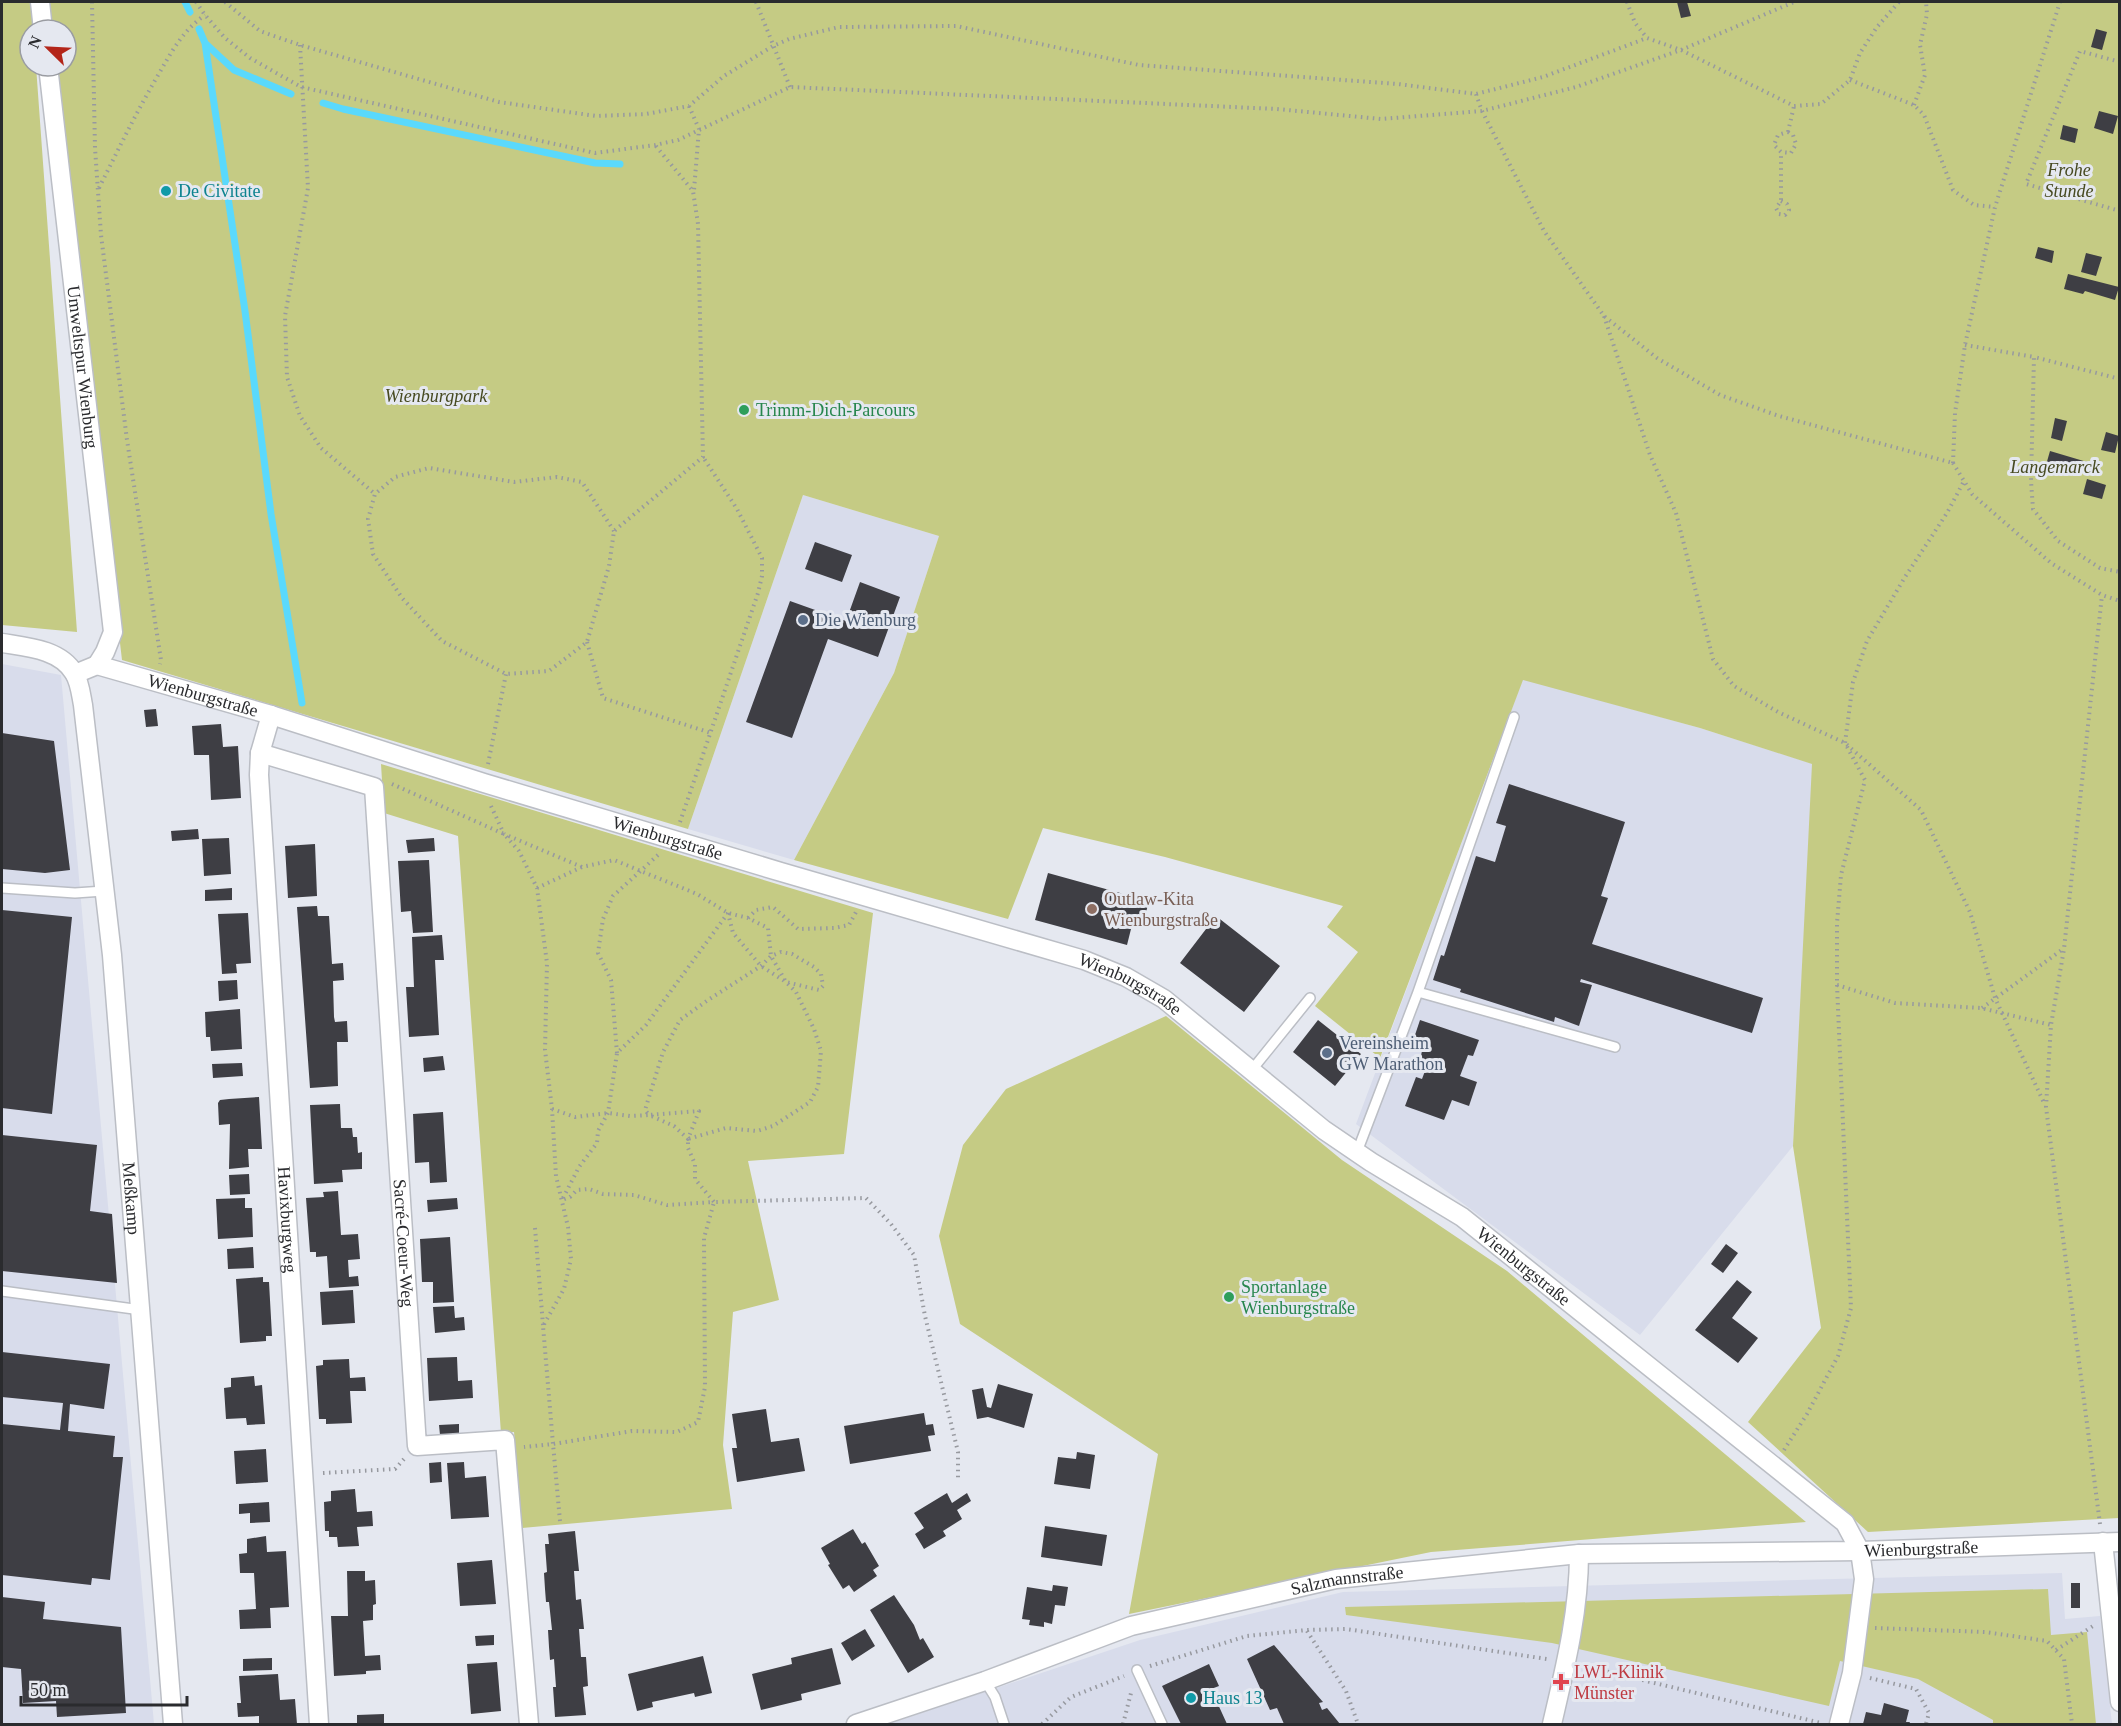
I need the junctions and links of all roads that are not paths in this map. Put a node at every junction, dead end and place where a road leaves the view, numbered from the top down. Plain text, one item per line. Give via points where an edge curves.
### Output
1 (40, 2) edge
2 (42, 18) edge
3 (49, 78) edge
4 (2, 643) edge
5 (98, 665) junction
6 (75, 674) junction
7 (271, 715) junction
8 (1514, 717) dead end
9 (260, 753) junction
10 (2, 888) edge
11 (104, 891) junction
12 (1418, 992) junction
13 (1310, 998) dead end
14 (1615, 1047) dead end
15 (1251, 1071) junction
16 (1357, 1152) junction
17 (2, 1291) edge
18 (141, 1310) junction
19 (2111, 1542) edge
20 (1860, 1551) junction
21 (1579, 1554) junction
22 (1137, 1670) road end
23 (985, 1681) junction
24 (2120, 1701) edge
25 (173, 1725) edge
26 (319, 1725) edge
27 (529, 1725) edge
28 (856, 1725) edge
29 (1004, 1725) edge
30 (1162, 1725) edge
31 (1552, 1725) edge
32 (1839, 1725) edge

1 - 2 street
3 - 5 street, Umweltspur Wienburg via 113,632
4 - 6 street via 53,655
5 - 6 street
5 - 7 street, Wienburgstraße
6 - 11 street, Meßkamp via 83,705
7 - 9 street, Havixburgweg
7 - 15 street, Wienburgstraße via 484,783 1084,960 1126,976 1164,999
8 - 12 lane
9 - 26 street, Havixburgweg
9 - 27 street, Sacré-Coeur-Weg via 374,787 417,1446 505,1440
10 - 11 lane
11 - 18 street, Meßkamp
12 - 14 lane
12 - 16 lane
13 - 15 lane
15 - 16 street, Wienburgstraße
16 - 20 street, Wienburgstraße via 1462,1217 1845,1523
17 - 18 lane
18 - 25 street, Meßkamp
19 - 20 street, Wienburgstraße
19 - 24 street via 2110,1615
20 - 21 street, Salzmannstraße
20 - 32 street via 1864,1579 1852,1673
21 - 23 street, Salzmannstraße via 1336,1579 1131,1626
21 - 31 street via 1579,1587
22 - 30 lane
23 - 28 street, Salzmannstraße
23 - 29 lane

